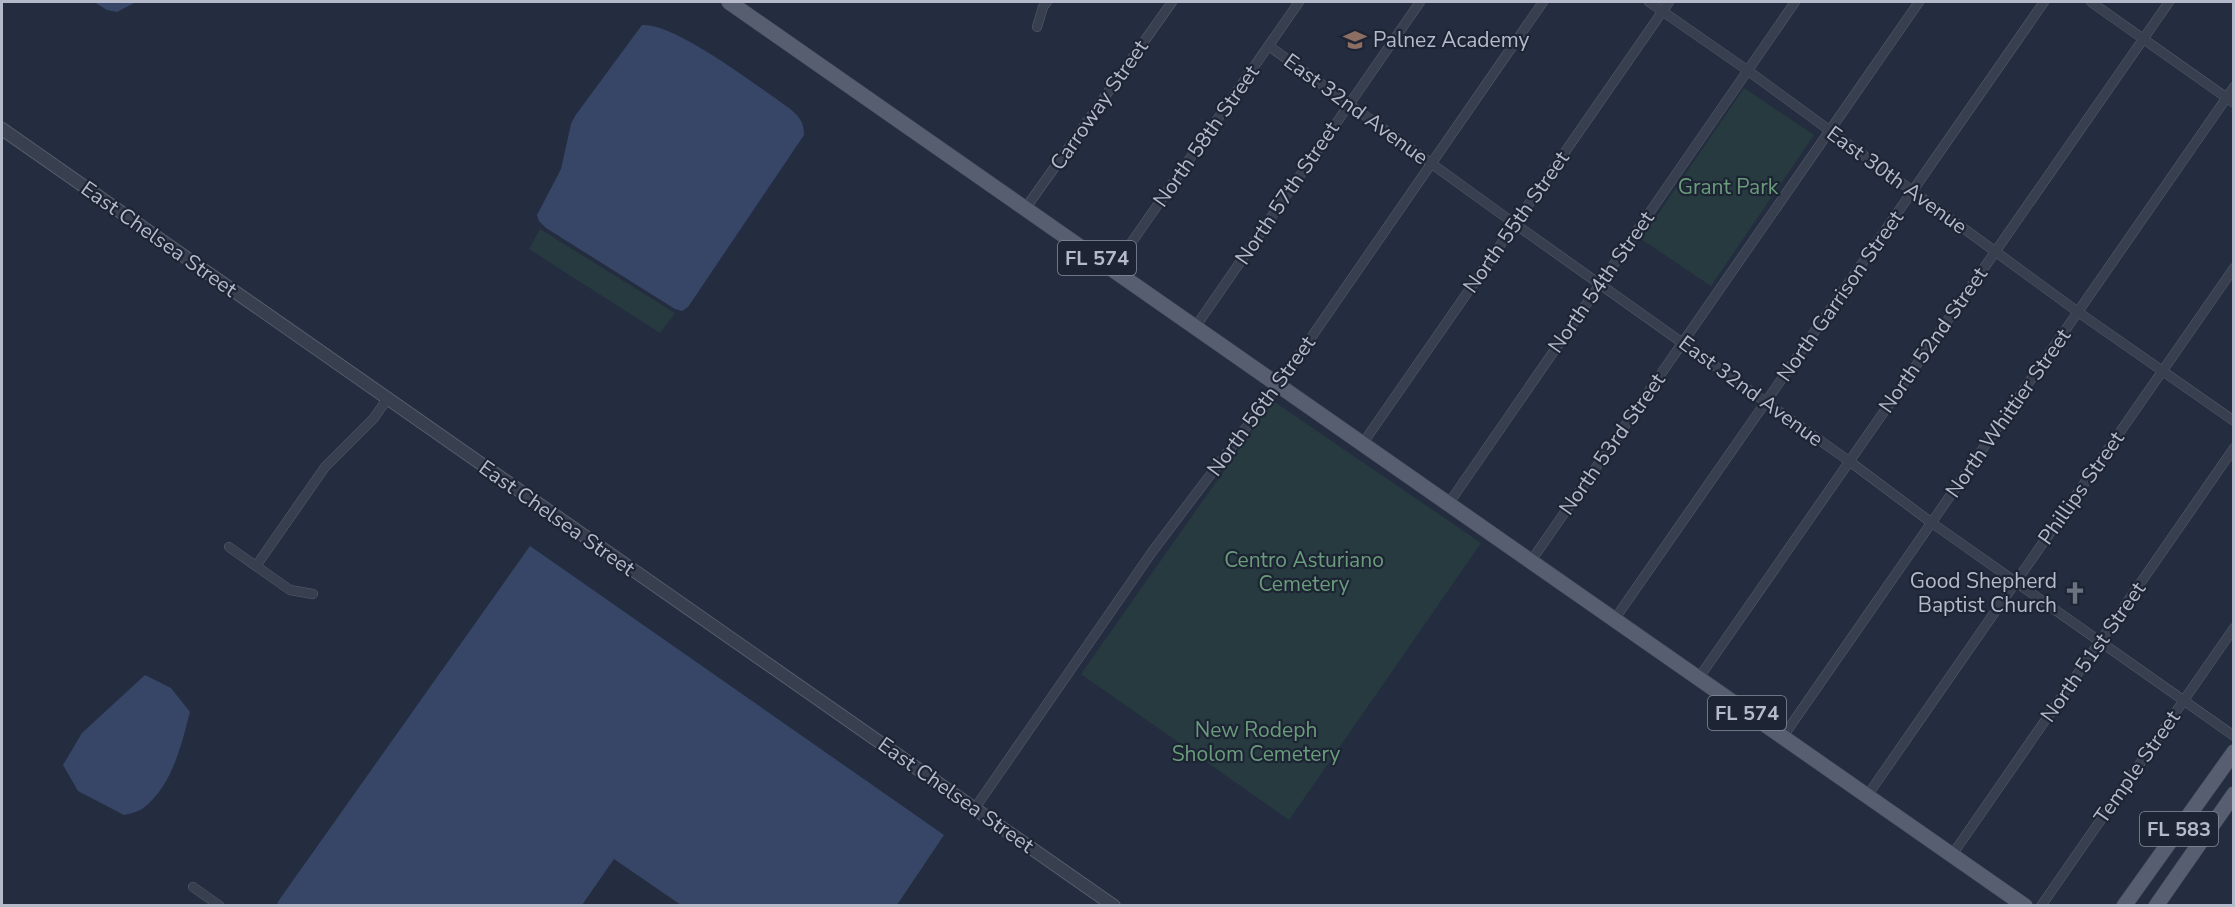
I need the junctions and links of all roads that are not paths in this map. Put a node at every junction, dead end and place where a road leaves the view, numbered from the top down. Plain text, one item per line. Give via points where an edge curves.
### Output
1 (729, 2) edge
2 (1047, 2) edge
3 (1172, 2) edge
4 (1299, 2) edge
5 (1420, 2) edge
6 (1544, 2) edge
7 (1649, 2) edge
8 (1669, 2) edge
9 (1795, 2) edge
10 (1919, 2) edge
11 (2044, 2) edge
12 (2091, 2) edge
13 (2169, 2) edge
14 (1662, 11) junction
15 (1037, 27) dead end
16 (2143, 38) junction
17 (1269, 46) junction
18 (1747, 70) junction
19 (2234, 87) edge
20 (2230, 100) edge
21 (1349, 103) junction
22 (2, 129) edge
23 (1829, 131) junction
24 (1432, 164) junction
25 (1913, 191) junction
26 (1026, 209) junction
27 (1515, 224) junction
28 (1995, 251) junction
29 (2234, 268) edge
30 (1113, 269) junction
31 (1600, 283) junction
32 (2078, 312) junction
33 (1196, 326) junction
34 (1683, 342) junction
35 (2162, 371) junction
36 (1279, 384) junction
37 (387, 399) junction
38 (1767, 402) junction
39 (2234, 421) edge
40 (1363, 443) junction
41 (2234, 448) edge
42 (1849, 461) junction
43 (1449, 503) junction
44 (1932, 523) junction
45 (229, 547) dead end
46 (1531, 561) junction
47 (256, 566) junction
48 (2017, 582) junction
49 (313, 594) dead end
50 (1614, 620) junction
51 (2234, 628) edge
52 (2100, 641) junction
53 (1698, 679) junction
54 (2184, 700) junction
55 (2234, 736) edge
56 (1782, 738) junction
57 (2234, 752) edge
58 (2234, 794) edge
59 (1867, 796) junction
60 (975, 808) junction
61 (1952, 855) junction
62 (194, 887) dead end
63 (220, 906) edge
64 (1114, 906) edge
65 (2025, 906) edge
66 (2041, 906) edge
67 (2124, 906) edge
68 (2156, 906) edge

1 - 26 main road, FL 574
2 - 15 street
3 - 26 street, Carroway Street
4 - 17 street, North 58th Street
5 - 21 street, North 57th Street
6 - 24 street, North 56th Street
7 - 14 street, East 30th Avenue
8 - 14 street, North 55th Street
9 - 18 street, North 54th Street
10 - 23 street, North 53rd Street
11 - 25 street, North Garrison Street
12 - 16 street
13 - 16 street, North 52nd Street
14 - 18 street, East 30th Avenue
14 - 27 street, North 55th Street
16 - 20 street
16 - 28 street, North 52nd Street
17 - 21 street, East 32nd Avenue
17 - 30 street, North 58th Street
18 - 23 street, East 30th Avenue
18 - 31 street, North 54th Street
19 - 20 street, North Whittier Street
20 - 32 street, North Whittier Street
21 - 24 street, East 32nd Avenue
21 - 33 street, North 57th Street
22 - 37 street, East Chelsea Street
23 - 25 street, East 30th Avenue
23 - 34 street, North 53rd Street
24 - 27 street, East 32nd Avenue
24 - 36 street, North 56th Street
25 - 28 street, East 30th Avenue
25 - 38 street, North Garrison Street
26 - 30 main road, FL 574
27 - 31 street, East 32nd Avenue
27 - 40 street, North 55th Street
28 - 32 street, East 30th Avenue
28 - 42 street, North 52nd Street
29 - 35 street, Phillips Street
30 - 33 main road, FL 574
31 - 34 street, East 32nd Avenue
31 - 43 street, North 54th Street
32 - 35 street, East 30th Avenue
32 - 44 street, North Whittier Street
33 - 36 main road, FL 574
34 - 38 street, East 32nd Avenue
34 - 46 street, North 53rd Street
35 - 39 street, East 30th Avenue
35 - 48 street, Phillips Street
36 - 40 main road, FL 574
36 - 60 street, North 56th Street via 1152,552
37 - 47 street via 374,418 325,467
37 - 60 street, East Chelsea Street
38 - 42 street, East 32nd Avenue
38 - 50 street, North Garrison Street
40 - 43 main road, FL 574
41 - 52 street, North 51st Street
42 - 44 street, East 32nd Avenue
42 - 53 street, North 52nd Street
43 - 46 main road, FL 574
44 - 48 street, East 32nd Avenue
44 - 56 street, North Whittier Street
45 - 47 street
46 - 50 main road, FL 574
47 - 49 street via 290,590
48 - 52 street, East 32nd Avenue
48 - 59 street, Phillips Street
50 - 53 main road, FL 574
51 - 54 street, Temple Street
52 - 54 street, East 32nd Avenue
52 - 61 street, North 51st Street
53 - 56 main road, FL 574
54 - 55 street, East 32nd Avenue
54 - 66 street, Temple Street
56 - 59 main road, FL 574
57 - 67 main road, FL 583
58 - 68 main road, FL 583
59 - 61 main road, FL 574
60 - 64 street, East Chelsea Street
61 - 65 main road, FL 574
62 - 63 street

